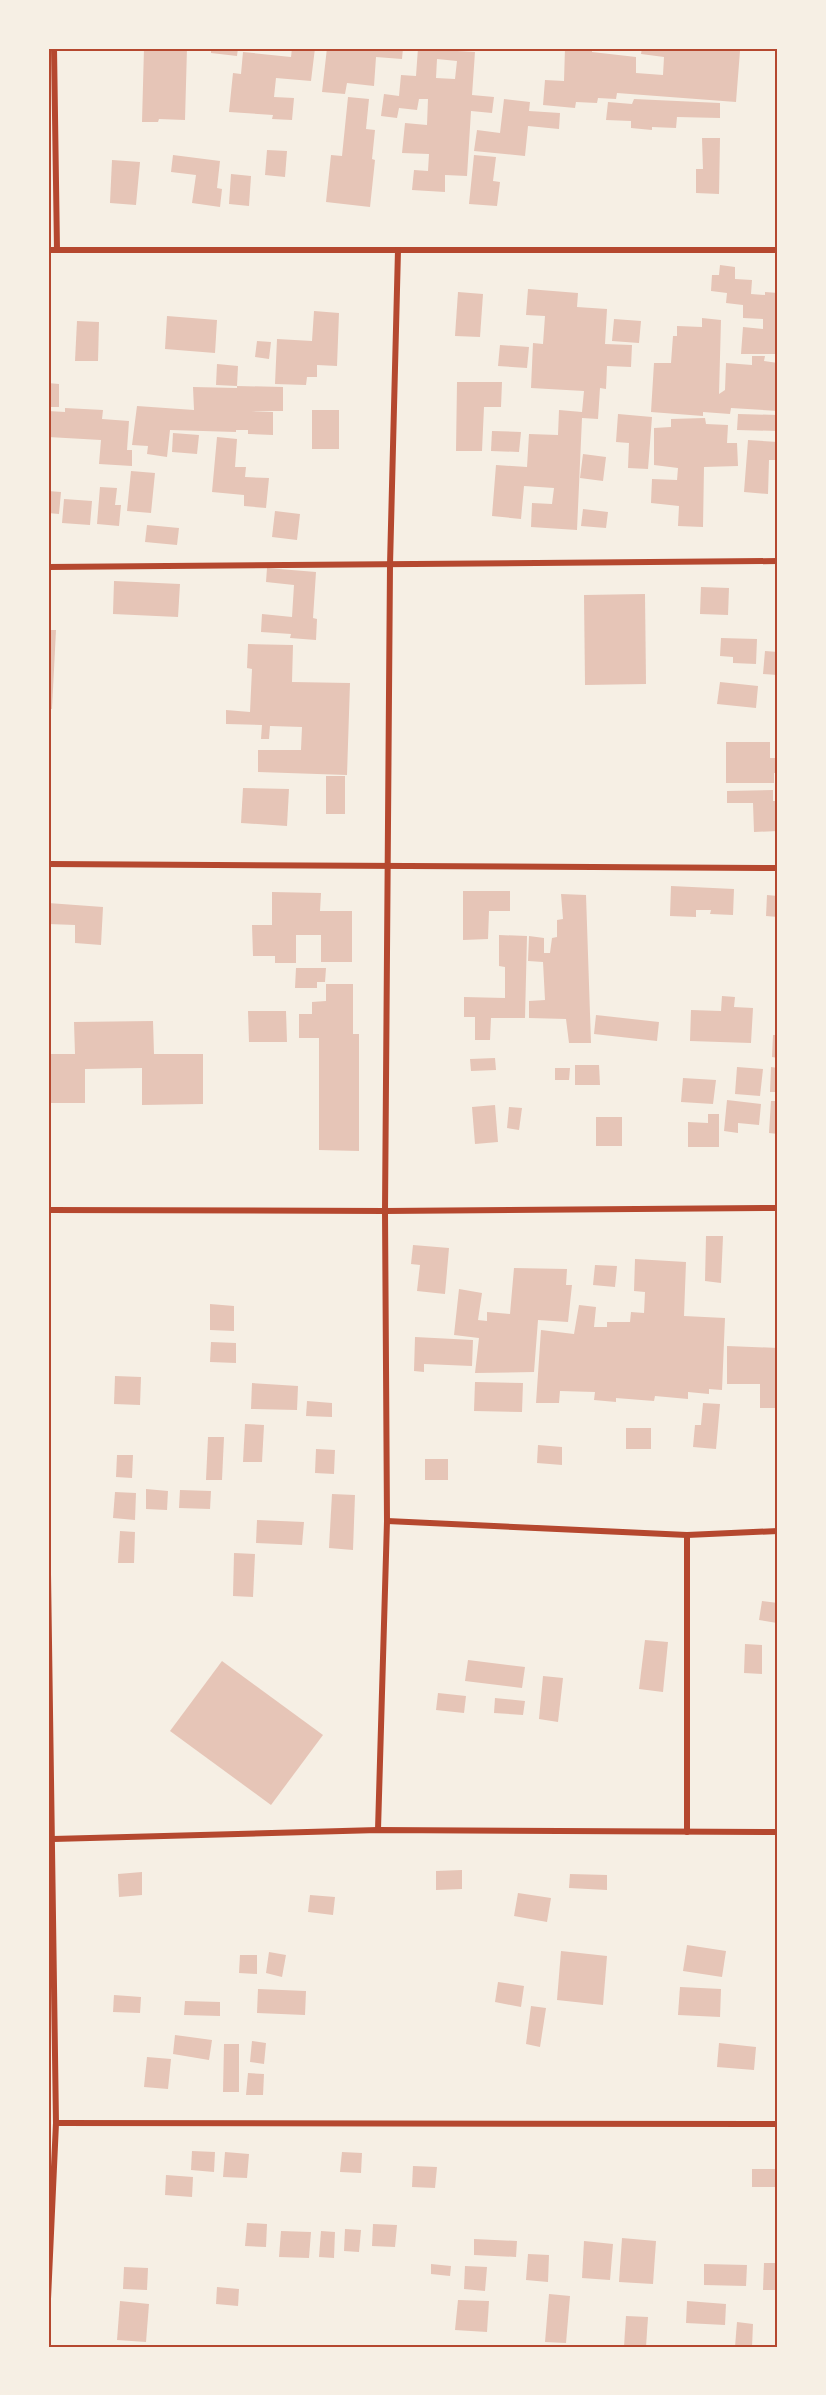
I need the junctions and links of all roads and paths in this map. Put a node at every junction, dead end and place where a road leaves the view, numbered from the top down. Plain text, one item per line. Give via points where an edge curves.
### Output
1 (54, 48) edge
2 (48, 250) edge
3 (57, 250) junction
4 (398, 250) junction
5 (778, 250) edge
6 (778, 561) edge
7 (390, 565) junction
8 (48, 567) edge
9 (48, 864) edge
10 (389, 866) junction
11 (778, 868) edge
12 (778, 1208) edge
13 (48, 1210) edge
14 (385, 1211) junction
15 (387, 1521) junction
16 (778, 1531) edge
17 (687, 1535) junction
18 (48, 1575) edge
19 (378, 1830) junction
20 (687, 1832) junction
21 (778, 1832) edge
22 (53, 1839) junction
23 (51, 2026) edge
24 (56, 2123) junction
25 (778, 2124) edge
26 (48, 2299) edge

1 - 3 street
2 - 3 street
3 - 4 street
4 - 5 street
4 - 7 street
6 - 7 street
7 - 8 street
7 - 10 street
9 - 10 street
10 - 11 street
10 - 14 street
12 - 14 street
13 - 14 street
14 - 15 street
15 - 17 street
15 - 19 street
16 - 17 street
17 - 20 street
18 - 22 street
19 - 20 street
19 - 22 street
20 - 21 street
22 - 23 street
23 - 24 street
24 - 25 street
24 - 26 street

